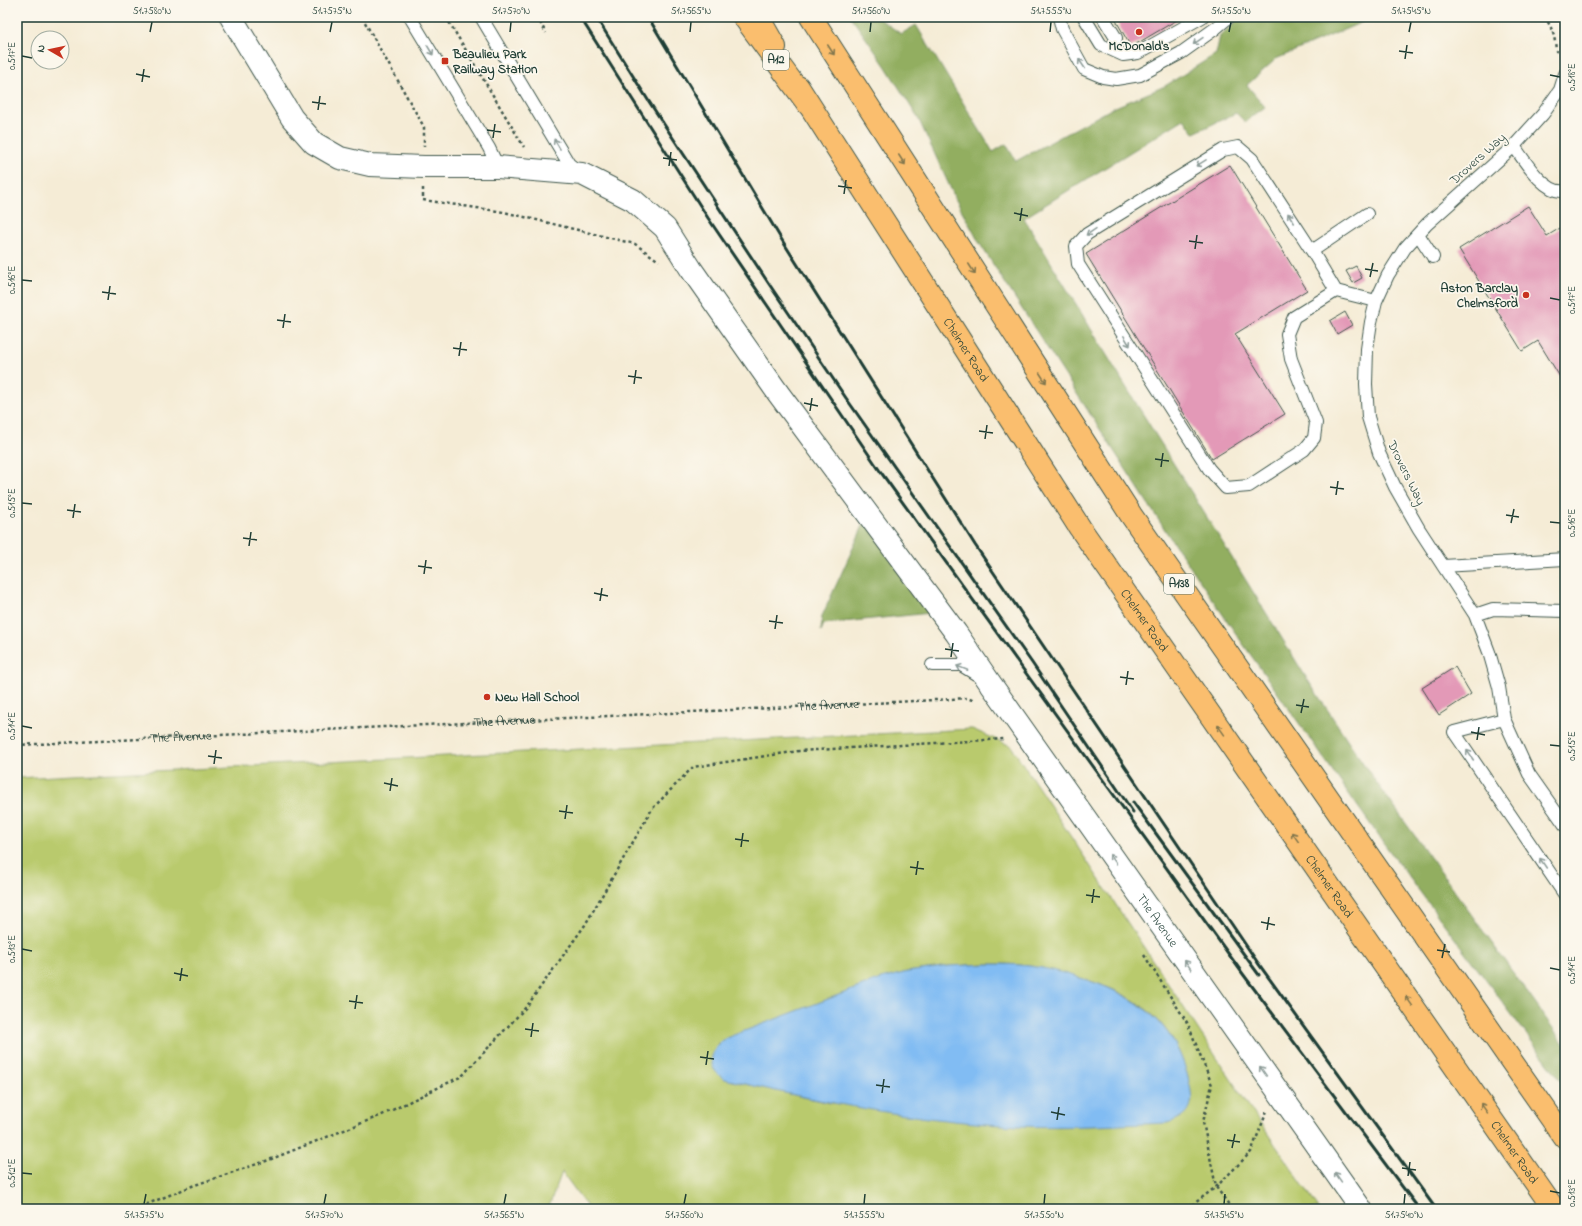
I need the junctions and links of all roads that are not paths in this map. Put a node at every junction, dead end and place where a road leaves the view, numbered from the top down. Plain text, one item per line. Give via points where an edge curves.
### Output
1 (231, 17) edge
2 (410, 17) edge
3 (481, 17) edge
4 (744, 17) edge
5 (758, 17) edge
6 (811, 17) edge
7 (1059, 17) edge
8 (1084, 17) edge
9 (1103, 17) edge
10 (1202, 17) edge
11 (1229, 17) edge
12 (1113, 50) junction
13 (1565, 74) edge
14 (1565, 97) edge
15 (808, 104) junction
16 (1543, 114) junction
17 (1514, 146) junction
18 (498, 167) junction
19 (582, 174) junction
20 (1565, 190) edge
21 (1367, 214) dead end
22 (1418, 234) junction
23 (1312, 251) junction
24 (1433, 257) dead end
25 (1336, 291) junction
26 (1376, 301) junction
27 (1565, 559) edge
28 (1443, 566) junction
29 (1565, 611) edge
30 (1475, 615) junction
31 (932, 665) dead end
32 (984, 693) junction
33 (1504, 719) junction
34 (1565, 825) edge
35 (1565, 895) edge
36 (1563, 1134) edge
37 (1361, 1209) edge
38 (1554, 1209) edge

1 - 18 street via 292,118 314,142 340,158 370,165
2 -> 18 lane
19 -> 3 lane via 570,164
4 - 15 main road, A12
5 - 15 main road, Chelmer Road
6 -> 36 main road, A138 via 1131,515
11 -> 7 lane via 1182,53 1140,75 1116,78 1104,77 1084,69 1062,29
8 - 12 lane via 1101,45
9 - 12 lane via 1116,38
10 - 12 lane via 1138,53 1123,55
13 - 16 lane, Drovers Way via 1560,90
14 - 16 lane, Drovers Way
38 -> 15 main road, Chelmer Road via 1080,528
16 - 17 lane, Drovers Way
17 - 20 lane via 1539,179 1550,187
17 - 22 lane, Drovers Way
18 - 19 street
19 - 32 street via 633,200 665,228 778,393 956,634
21 - 23 lane
22 - 24 lane
22 - 26 lane, Drovers Way via 1405,248 1388,275
23 - 25 lane
23 -> 25 lane via 1252,159 1238,147 1223,150 1087,234 1076,246 1078,264 1209,469 1226,488 1248,486 1304,450 1314,438 1316,423 1290,359 1287,334 1294,317
25 - 26 lane
26 - 28 lane, Drovers Way via 1370,322 1367,349 1368,417 1378,453 1395,487
27 - 28 lane
28 - 30 lane, Drovers Way
29 - 30 lane via 1493,610
30 - 33 lane, Drovers Way via 1499,687
32 -> 31 lane, The Avenue via 961,666
37 -> 32 street, The Avenue
33 - 34 lane, Drovers Way via 1528,774
35 -> 33 lane via 1454,732

